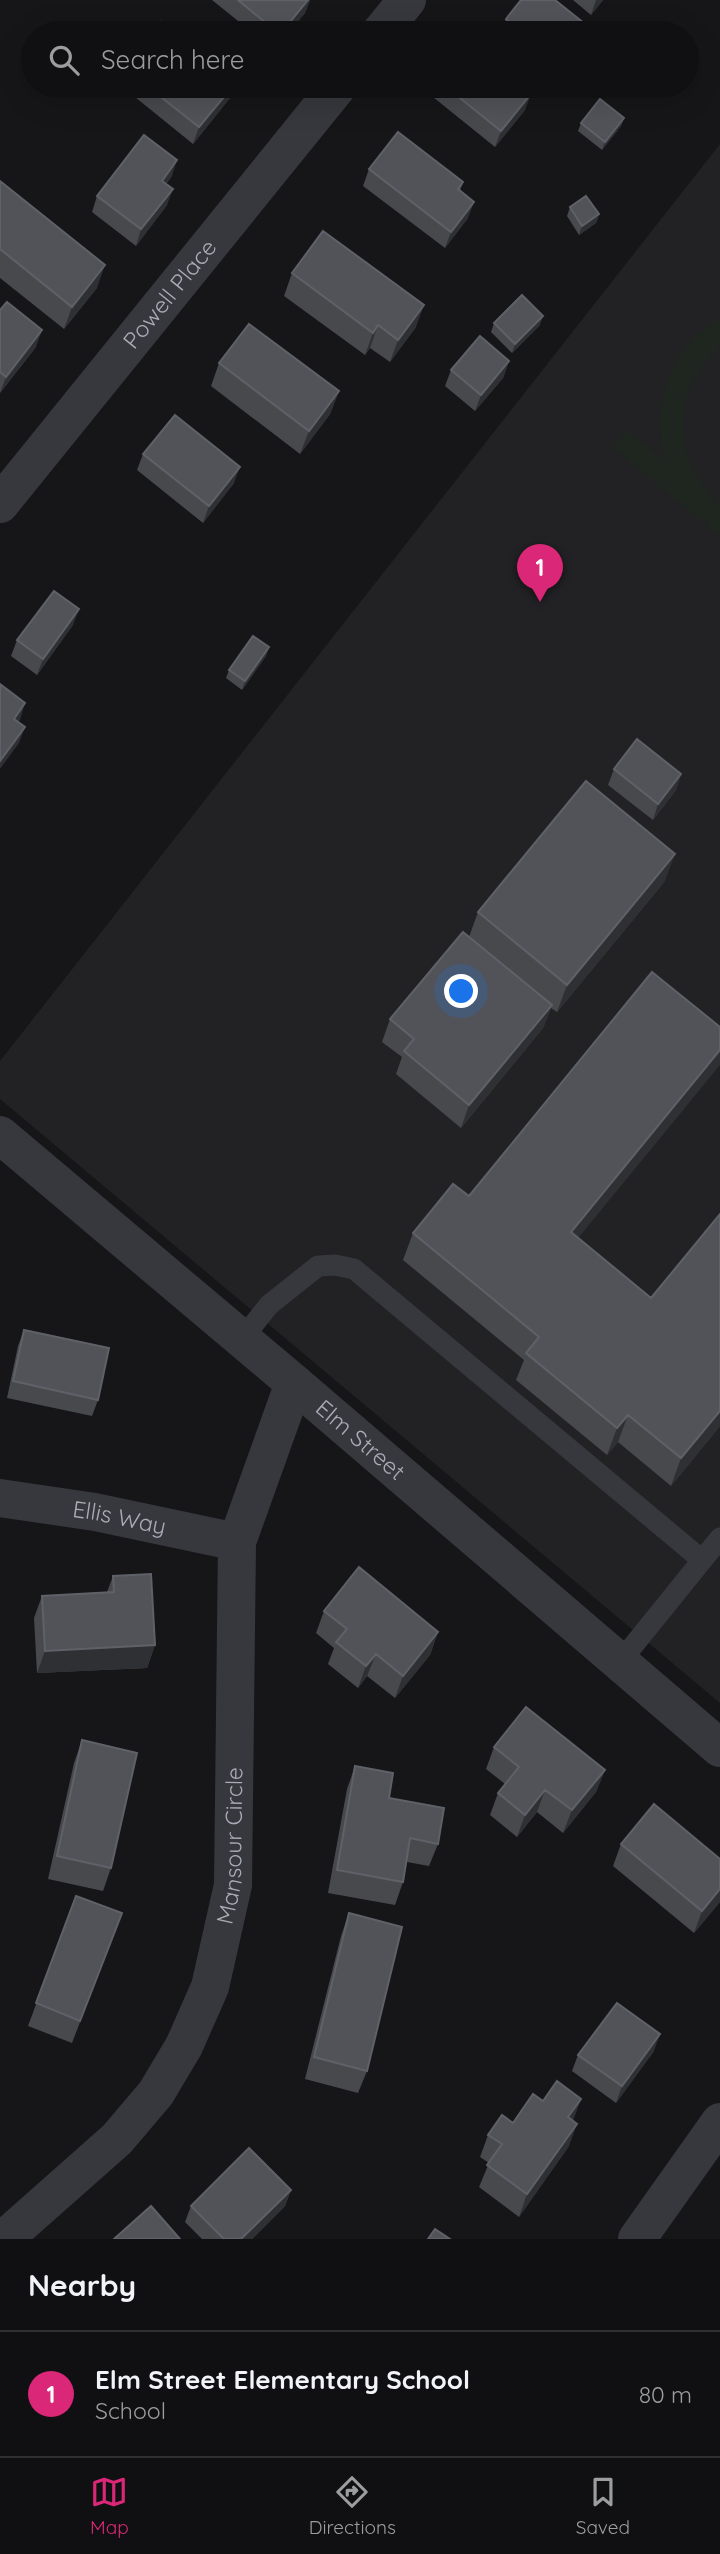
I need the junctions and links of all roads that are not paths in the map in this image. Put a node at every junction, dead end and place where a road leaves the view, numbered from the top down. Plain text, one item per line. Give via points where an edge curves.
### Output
1 (407, 0) edge
2 (390, 21) edge
3 (328, 98) edge
4 (0, 504) edge
5 (0, 1135) edge
6 (242, 1339) junction
7 (294, 1382) junction
8 (0, 1498) edge
9 (720, 1538) edge
10 (237, 1542) junction
11 (702, 1560) junction
12 (620, 1662) junction
13 (718, 1743) edge
14 (720, 2122) edge
15 (4, 2239) edge
16 (637, 2239) edge

1 - 2 street
3 - 4 street, Powell Place
5 - 6 street, Elm Street
6 - 7 street, Elm Street
6 - 11 lane via 269,1305 318,1266 354,1269
7 - 10 street, Mansour Circle
7 - 12 street, Elm Street
8 - 10 street, Ellis Way via 95,1511
9 - 11 lane
10 - 15 street, Mansour Circle via 233,1885 210,1987 184,2046 156,2093 117,2139
11 - 12 lane
12 - 13 street, Elm Street
14 - 16 street

